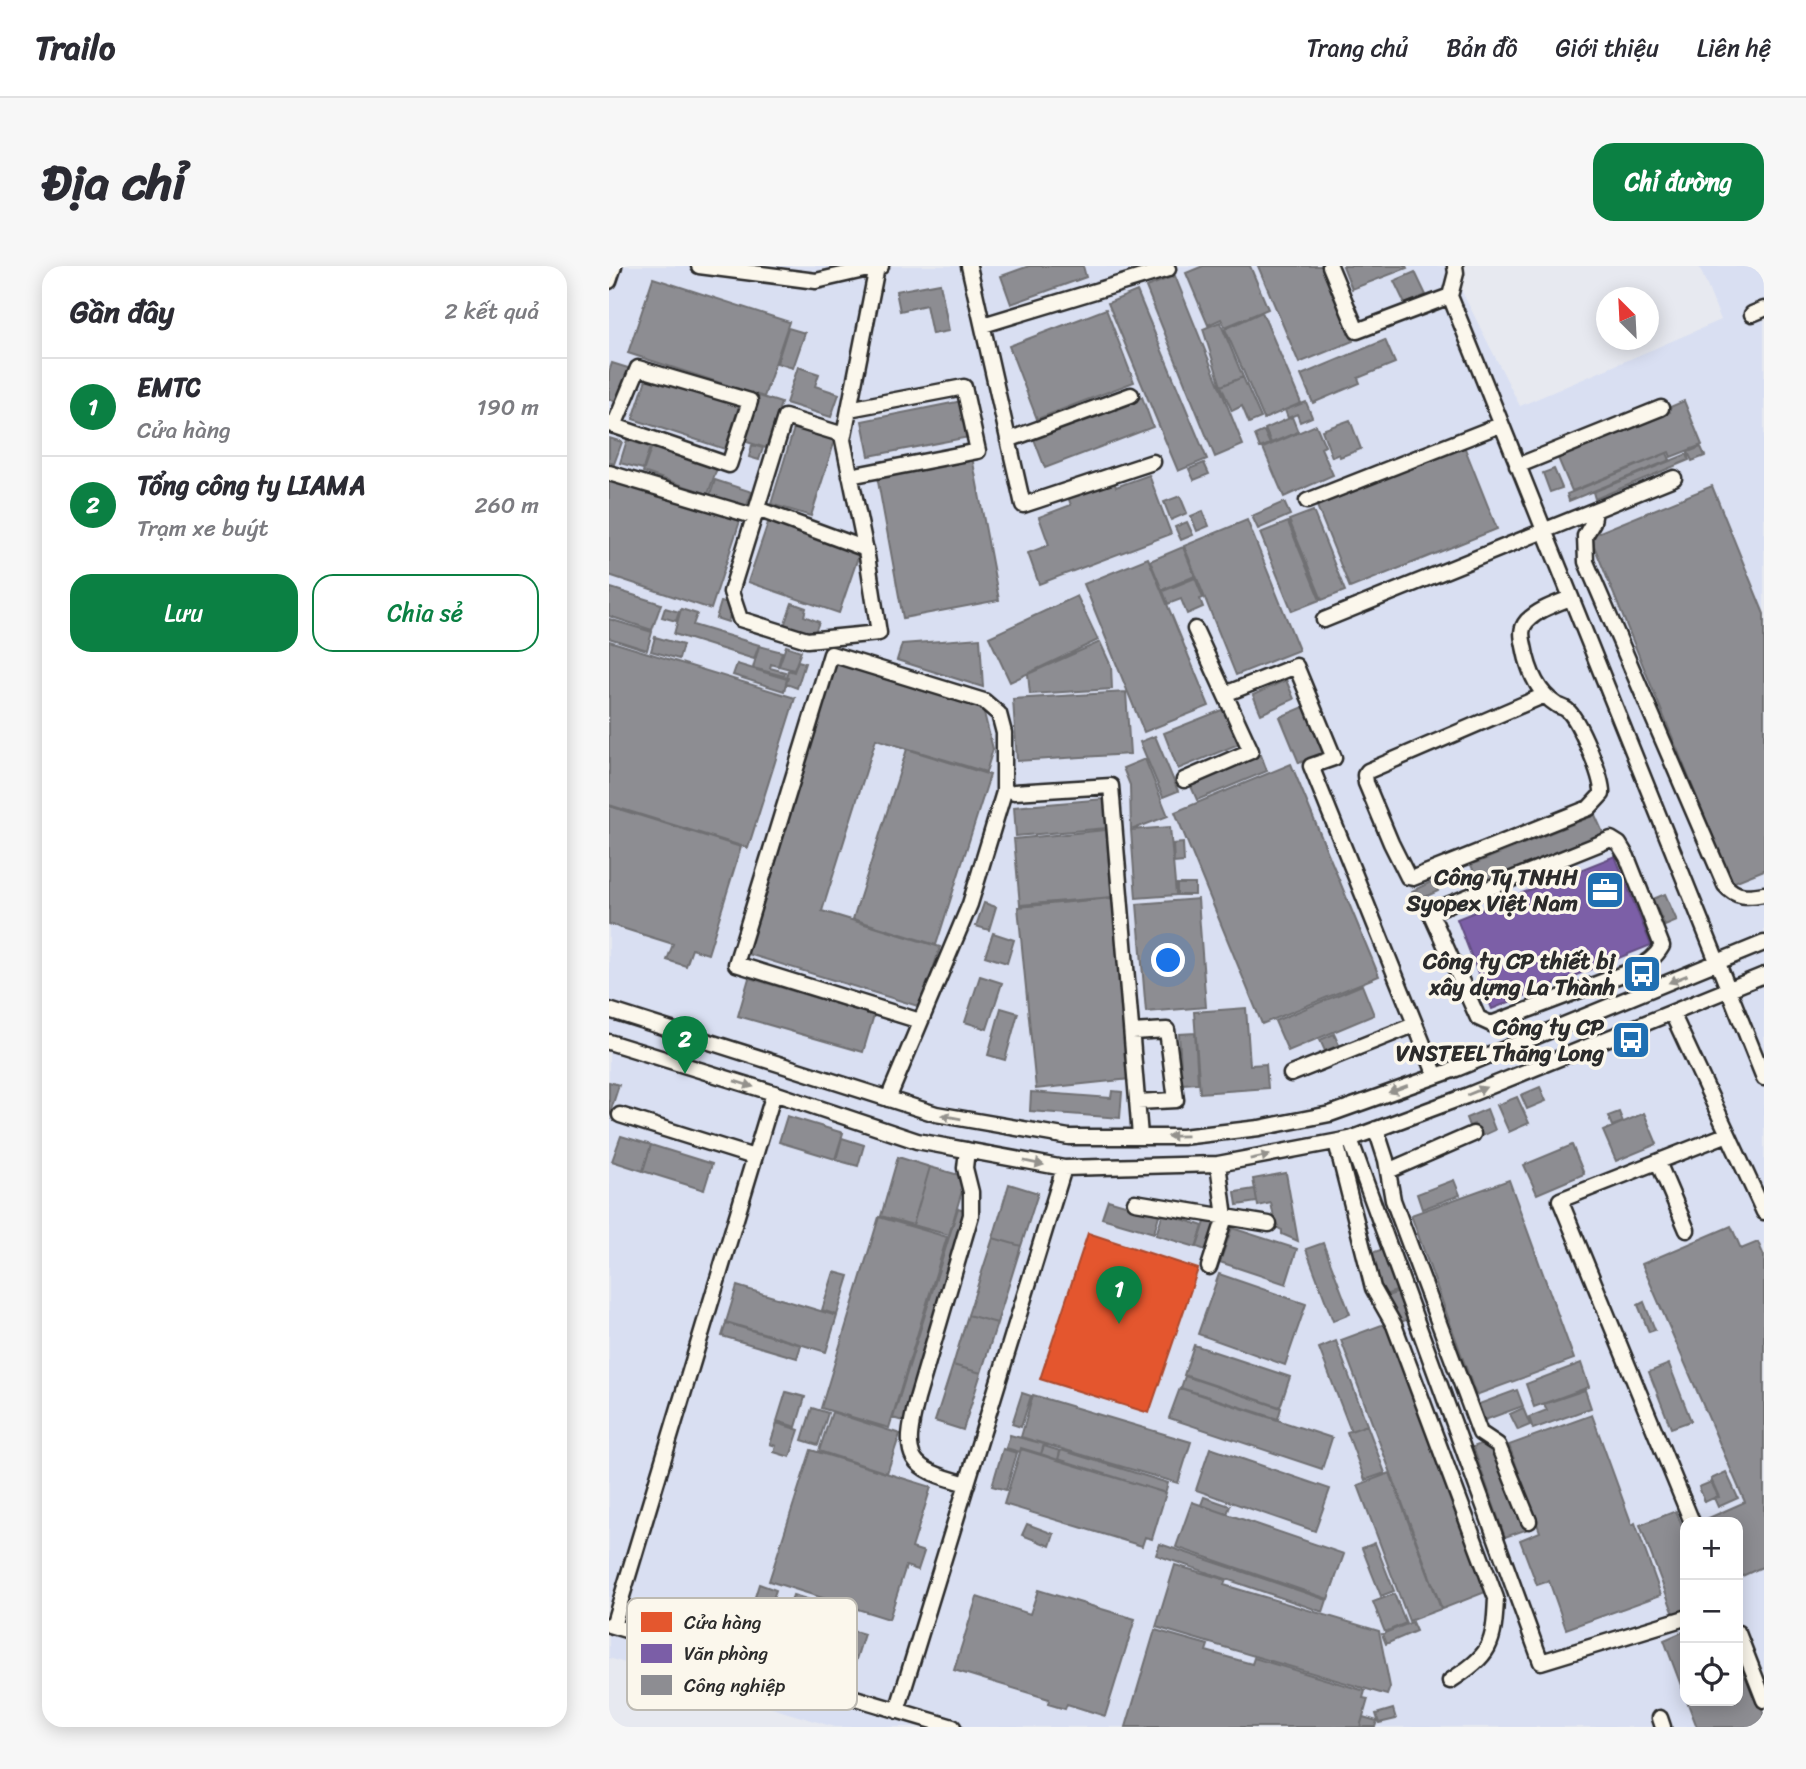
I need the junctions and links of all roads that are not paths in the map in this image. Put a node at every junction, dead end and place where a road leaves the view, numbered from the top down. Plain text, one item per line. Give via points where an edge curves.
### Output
1 (614, 266) edge
2 (699, 266) edge
3 (879, 266) edge
4 (969, 266) edge
5 (1330, 266) edge
6 (1455, 266) edge
7 (1170, 267) edge
8 (609, 281) edge
9 (1450, 296) junction
10 (983, 325) junction
11 (1131, 395) dead end
12 (1661, 408) dead end
13 (849, 409) junction
14 (611, 425) edge
15 (1500, 425) junction
16 (844, 435) junction
17 (1008, 440) junction
18 (1153, 462) dead end
19 (1517, 466) junction
20 (609, 472) edge
21 (850, 476) junction
22 (1674, 478) dead end
23 (1307, 501) dead end
24 (1595, 511) junction
25 (755, 512) junction
26 (1544, 533) junction
27 (866, 549) junction
28 (1570, 598) junction
29 (1324, 620) dead end
30 (1195, 629) dead end
31 (1225, 694) junction
32 (1545, 695) junction
33 (1184, 780) dead end
34 (1014, 792) dead end
35 (1764, 894) edge
36 (1764, 943) edge
37 (1717, 963) junction
38 (1764, 975) edge
39 (1729, 988) junction
40 (609, 1010) edge
41 (1672, 1013) junction
42 (1478, 1018) joint
43 (921, 1021) junction
44 (1413, 1025) junction
45 (1132, 1032) junction
46 (609, 1042) edge
47 (1291, 1074) dead end
48 (1436, 1076) junction
49 (1764, 1078) edge
50 (774, 1093) junction
51 (888, 1098) junction
52 (1137, 1102) junction
53 (620, 1115) dead end
54 (1375, 1129) junction
55 (1473, 1134) dead end
56 (1728, 1134) junction
57 (1140, 1136) junction
58 (1343, 1141) junction
59 (967, 1150) junction
60 (754, 1157) junction
61 (1658, 1162) junction
62 (1218, 1164) junction
63 (1063, 1168) junction
64 (1388, 1171) junction
65 (1136, 1202) dead end
66 (1764, 1212) edge
67 (1225, 1217) junction
68 (1269, 1224) dead end
69 (1686, 1230) dead end
70 (1209, 1267) dead end
71 (967, 1484) junction
72 (1690, 1517) edge
73 (1529, 1521) dead end
74 (1680, 1619) edge
75 (611, 1625) edge
76 (1742, 1643) edge
77 (1450, 1682) dead end
78 (857, 1698) edge
79 (1764, 1700) edge
80 (897, 1710) junction
81 (953, 1727) edge

1 - 8 street
2 - 3 street via 816,281
3 - 13 street
4 - 10 street
5 - 9 street via 1357,331
6 - 9 street
7 - 10 street
9 - 15 street
10 - 17 street
11 - 17 street
12 - 19 street
13 - 16 street
13 - 21 street via 964,387 978,451
14 - 14 street via 638,368 750,401 729,465
15 - 19 street
15 - 23 street
16 - 21 street
16 - 25 street via 785,417
17 - 18 street via 1023,505
19 - 26 street
20 - 25 street
21 - 27 street
22 - 24 street
24 - 26 street
24 - 35 street via 1585,536 1586,562 1725,885 1740,896
25 - 27 street
25 - 27 street via 731,592 740,619 807,640 879,633
26 - 28 street
26 - 29 street
28 - 32 street via 1541,610 1521,630 1529,673
28 - 37 street
30 - 31 street
31 - 33 street via 1251,751
31 - 44 street via 1296,666 1334,758 1311,766
32 - 32 street via 1368,771 1366,783 1408,877 1581,811 1602,794 1592,757 1568,710
34 - 45 street via 1111,786
36 - 37 street
37 - 39 street
37 -> 48 street
38 - 39 street
39 - 41 street
39 - 49 street
40 - 51 street
54 -> 41 street
41 - 56 street
42 - 42 street via 1431,914 1611,839 1619,844 1661,946 1657,955 1636,969 1491,1024
43 - 43 street via 736,964 831,654 984,701 999,714 1004,733 1004,792 970,904
43 - 51 street
44 - 47 street
44 - 48 street
45 - 52 street
45 - 52 street via 1167,1030 1176,1100
46 -> 50 street
48 -> 57 street via 1318,1116 1259,1128 1182,1137
50 - 59 street via 917,1141
50 - 60 street
57 -> 51 street via 1069,1137 936,1114
52 - 57 street
53 - 60 street
54 - 58 street
54 - 64 street
55 - 64 street
56 - 61 street
56 - 66 street
62 -> 58 street
58 - 74 street via 1541,1661
58 - 77 street via 1373,1288 1394,1325 1496,1598 1495,1632 1486,1653
59 -> 63 street
59 - 71 street via 971,1215 917,1399 908,1446 933,1475
60 - 75 street
61 - 69 street
61 - 72 street via 1560,1200
62 - 63 street
62 - 67 street
63 - 71 street
64 - 73 street via 1393,1200 1479,1433 1498,1445
65 - 67 street
67 - 68 street
67 - 70 street
71 - 80 street
76 - 79 street
78 - 80 street
80 - 81 street

